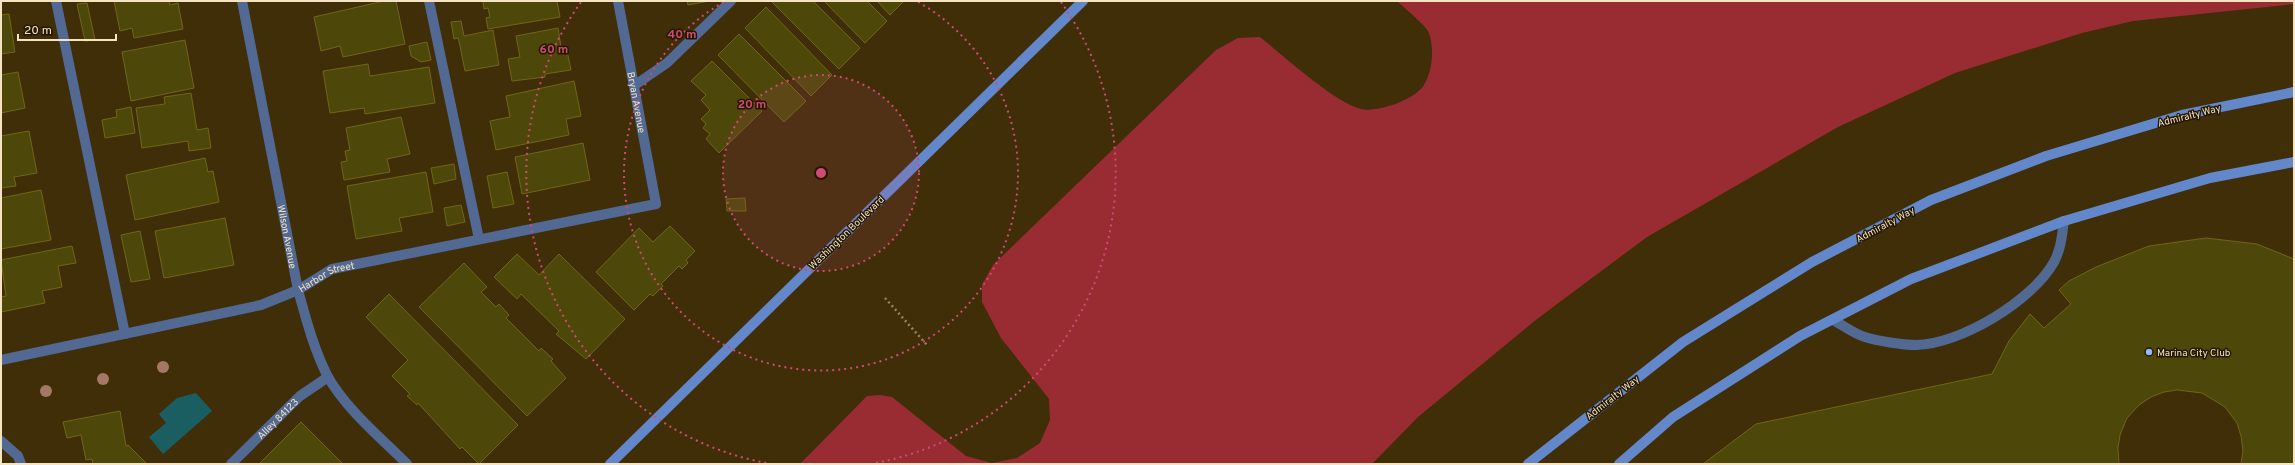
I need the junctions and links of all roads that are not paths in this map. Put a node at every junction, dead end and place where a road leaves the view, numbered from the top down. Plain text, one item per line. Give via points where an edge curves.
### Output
1 (56, 1) edge
2 (242, 1) edge
3 (430, 1) edge
4 (618, 1) edge
5 (731, 1) edge
6 (1083, 1) edge
7 (635, 85) junction
8 (2294, 92) edge
9 (2294, 162) edge
10 (656, 204) joint
11 (2064, 221) junction
12 (479, 239) junction
13 (298, 290) junction
14 (1833, 320) junction
15 (125, 334) junction
16 (1, 360) edge
17 (328, 377) junction
18 (1, 441) edge
19 (21, 464) edge
20 (231, 464) edge
21 (407, 464) edge
22 (610, 464) edge
23 (1528, 464) edge
24 (1619, 464) edge

1 - 15 street
2 - 13 street, Wilson Avenue
3 - 12 street
4 - 7 street, Bryan Avenue
5 - 7 street via 667,63
6 - 22 street, Washington Boulevard
7 - 10 street, Bryan Avenue
8 - 23 street, Admiralty Way via 2182,115 2046,156 1931,200 1812,262 1682,342
9 - 11 street via 2210,178
10 - 12 street, Harbor Street
11 - 14 street via 1911,279
11 - 14 street via 2060,247 2053,263 2013,307 1945,340 1916,345 1865,337
12 - 13 street, Harbor Street via 332,269
13 - 15 street, Harbor Street via 261,306
13 - 17 street, Wilson Avenue via 310,333
14 - 24 street via 1800,336 1673,417
15 - 16 street, Harbor Street
17 - 20 street, Alley 84123 via 300,396
17 - 21 street, Wilson Avenue via 344,400
18 - 19 street via 18,456

